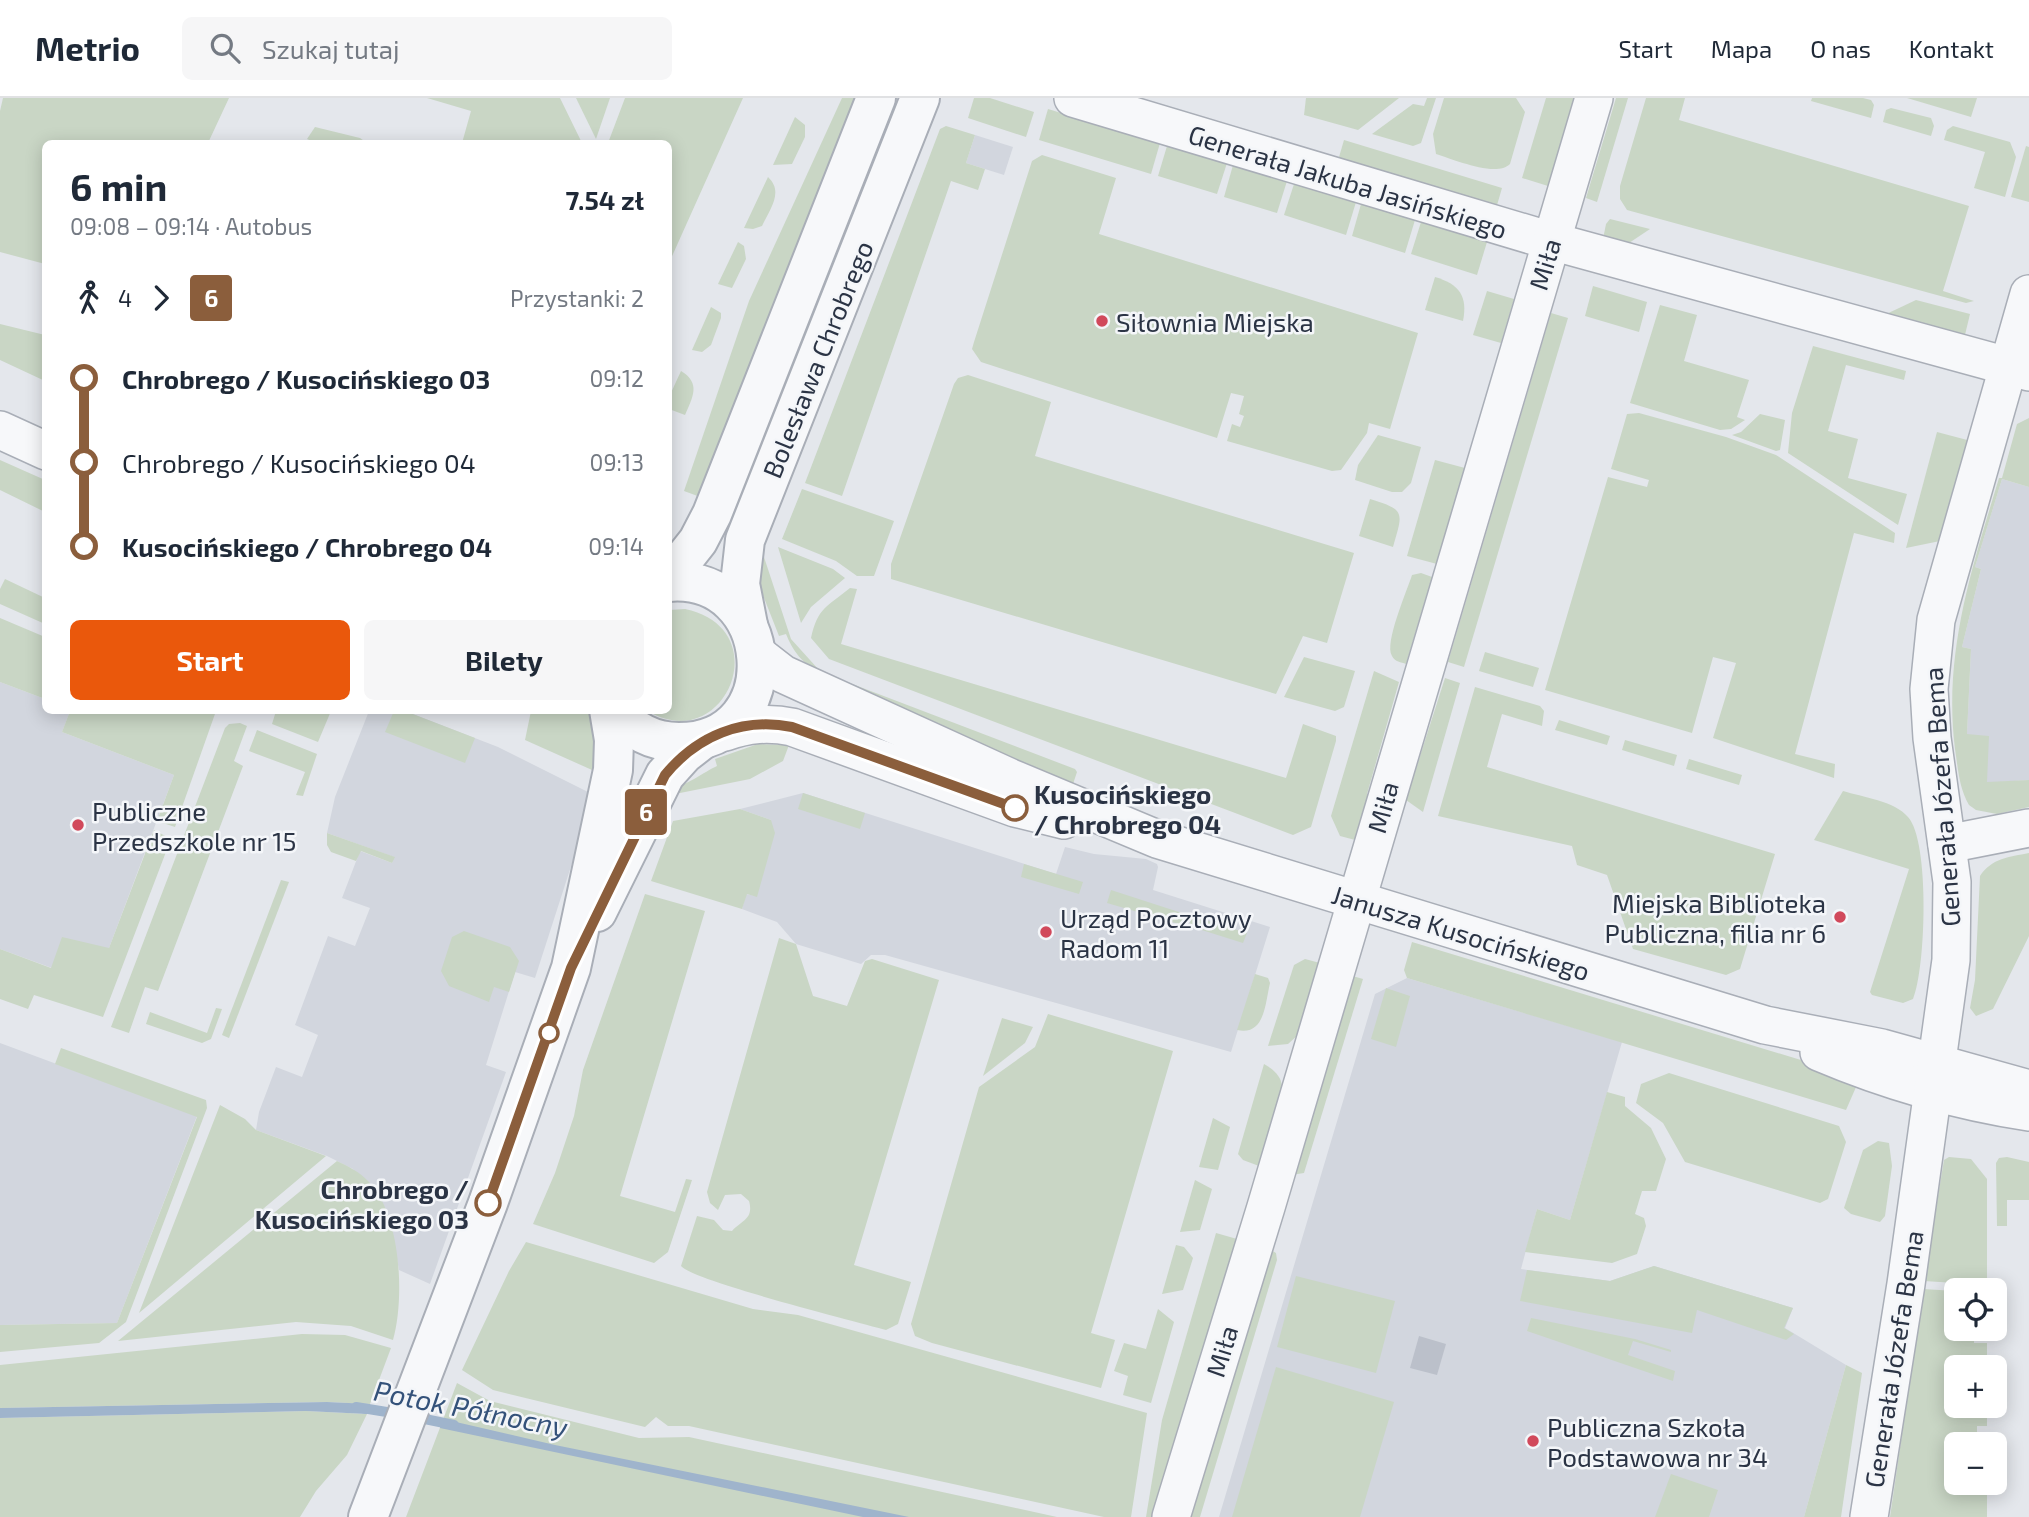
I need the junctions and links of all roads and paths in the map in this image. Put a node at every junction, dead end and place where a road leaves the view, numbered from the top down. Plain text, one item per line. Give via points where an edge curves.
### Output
1 (876, 98) edge
2 (920, 98) edge
3 (1073, 98) edge
4 (1594, 98) edge
5 (1551, 241) junction
6 (2029, 294) edge
7 (2018, 369) edge
8 (0, 430) edge
9 (42, 449) edge
10 (672, 576) edge
11 (672, 581) edge
12 (752, 639) junction
13 (610, 714) edge
14 (620, 714) edge
15 (713, 736) junction
16 (2029, 828) edge
17 (1157, 839) junction
18 (1947, 844) junction
19 (1355, 901) junction
20 (571, 968) junction
21 (1934, 1077) junction
22 (2029, 1089) edge
23 (2029, 1112) edge
24 (368, 1517) edge
25 (1171, 1517) edge
26 (1869, 1517) edge

1 - 10 street, Bolesława Chrobrego via 712,514
2 - 12 street, Bolesława Chrobrego via 745,540 740,584
3 - 5 street, Generała Jakuba Jasińskiego
4 - 5 street, Miła
5 - 7 street, Generała Jakuba Jasińskiego
5 - 19 street, Miła
6 - 7 street, Generała Józefa Bema
7 - 18 street, Generała Józefa Bema via 1936,620 1931,655 1932,738
8 - 9 street
11 - 12 street via 707,586 738,607
12 - 15 street, Bolesława Chrobrego via 755,681 746,709
12 - 17 street, Janusza Kusocińskiego via 783,674
13 - 20 street via 612,770
14 - 15 street via 646,737 673,742
15 - 17 street, Janusza Kusocińskiego via 746,725 792,727 1015,808
15 - 20 street via 684,754 665,775
16 - 18 street
17 - 19 street, Janusza Kusocińskiego
18 - 21 street, Generała Józefa Bema via 1953,913 1951,960
19 - 21 street, Janusza Kusocińskiego via 1765,1025 1882,1048
19 - 25 street, Miła
20 - 24 street via 488,1203
21 - 22 street, Janusza Kusocińskiego
21 - 23 street, Janusza Kusocińskiego
21 - 26 street, Generała Józefa Bema

